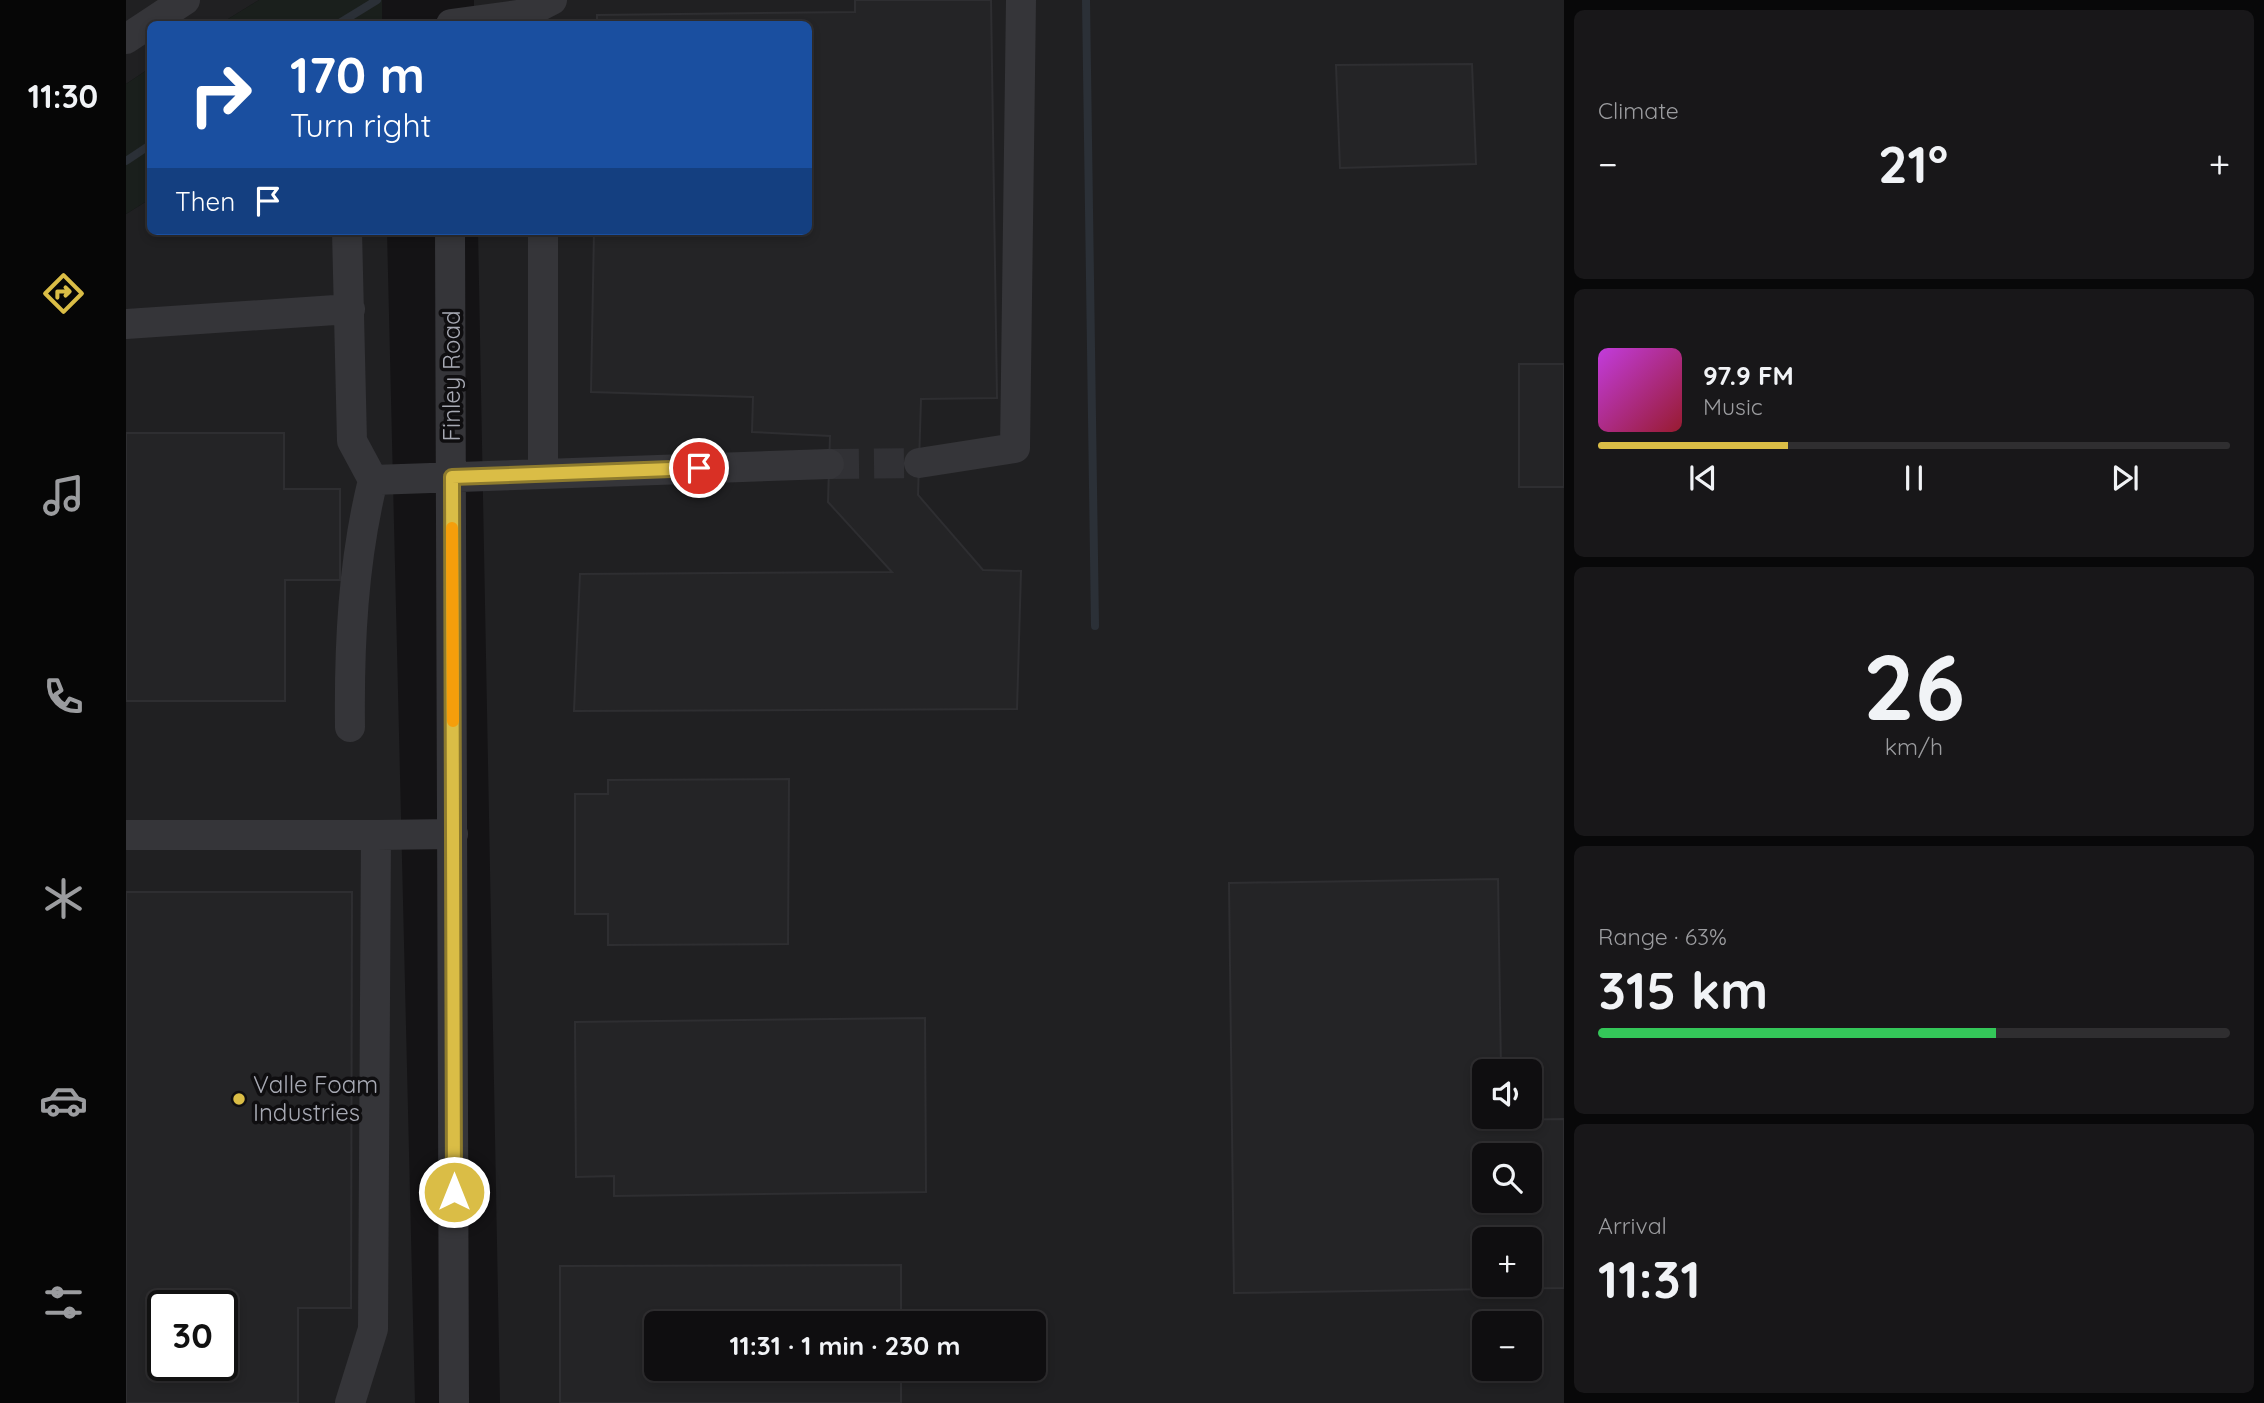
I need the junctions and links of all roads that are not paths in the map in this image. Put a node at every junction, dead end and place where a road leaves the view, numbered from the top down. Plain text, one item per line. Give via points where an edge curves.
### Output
1 (186, 0) edge
2 (446, 0) edge
3 (1021, 0) edge
4 (546, 10) edge
5 (153, 21) edge
6 (449, 21) edge
7 (472, 21) edge
8 (147, 25) edge
9 (126, 38) edge
10 (347, 235) edge
11 (450, 235) edge
12 (543, 235) edge
13 (350, 309) junction
14 (126, 324) edge
15 (919, 463) tunnel mouth
16 (829, 464) tunnel mouth
17 (543, 474) junction
18 (452, 477) junction
19 (373, 480) junction
20 (350, 727) dead end
21 (453, 834) junction
22 (126, 835) edge
23 (376, 835) junction
24 (350, 1403) edge
25 (454, 1403) edge

1 - 5 street
2 - 6 street
3 - 15 street via 1015,448
4 - 7 street
8 - 9 street
10 - 13 street
11 - 18 street, Finley Road
12 - 17 street
13 - 14 street
13 - 19 street via 352,441
16 - 17 street
17 - 18 street
18 - 19 street
18 - 21 street, Finley Road
19 - 20 street via 349,641
21 - 23 street
21 - 25 street, Finley Road
22 - 23 street
23 - 24 street via 373,1329

